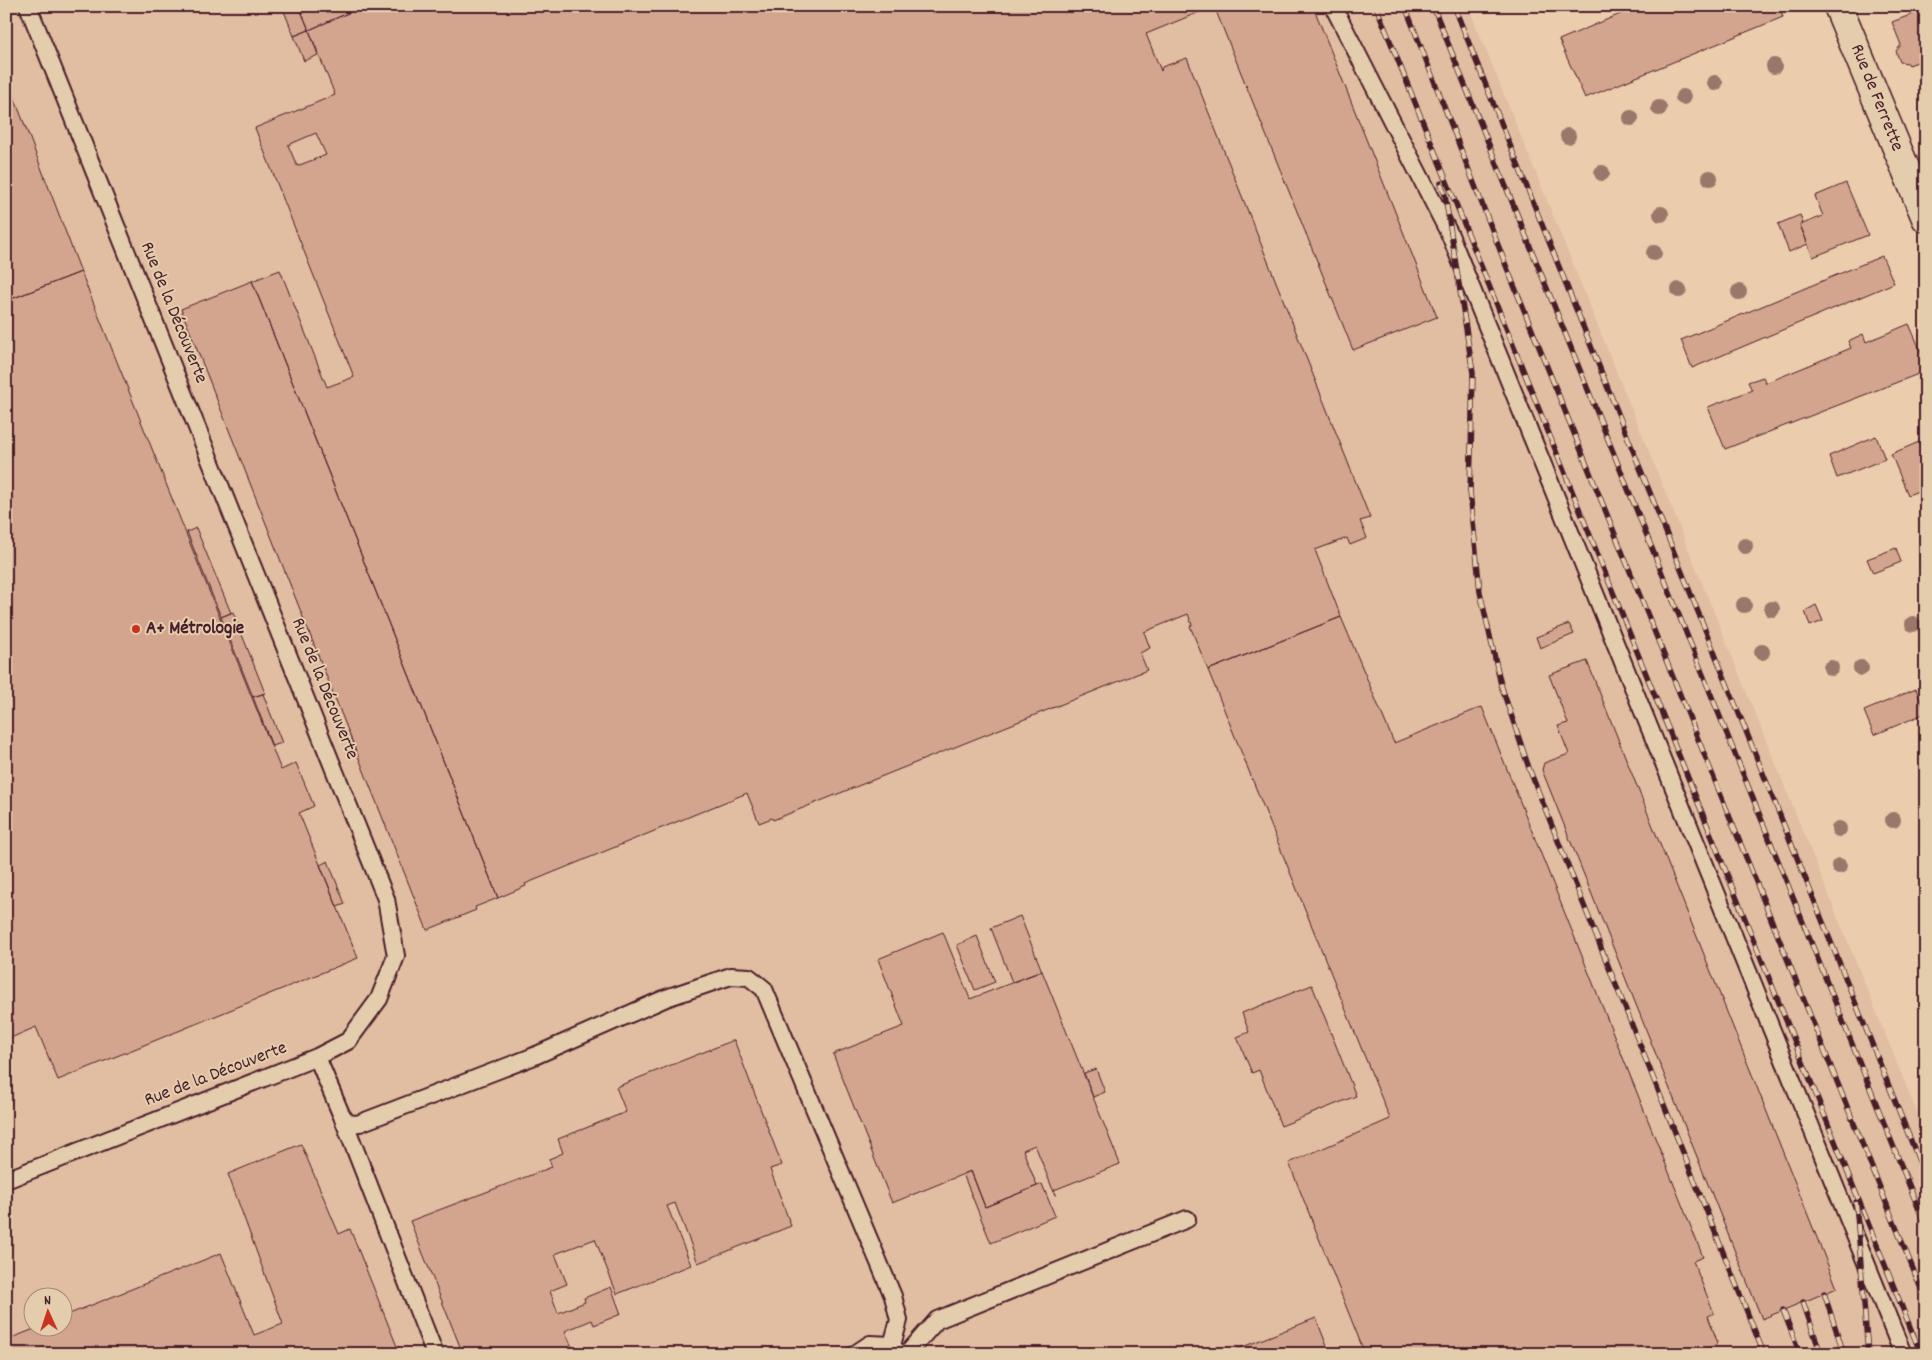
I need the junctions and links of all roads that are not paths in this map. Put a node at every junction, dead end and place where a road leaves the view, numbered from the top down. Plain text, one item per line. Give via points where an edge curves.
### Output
1 (28, 6) edge
2 (1333, 6) edge
3 (1838, 6) edge
4 (1926, 218) edge
5 (317, 1057) junction
6 (341, 1114) junction
7 (6, 1180) edge
8 (1187, 1219) dead end
9 (896, 1349) edge
10 (435, 1354) edge
11 (855, 1354) edge
12 (907, 1354) edge
13 (1903, 1354) edge

1 - 5 lane, Rue de la Découverte via 386,899 396,956 379,998 348,1041
2 - 13 lane via 1450,235
3 - 4 street, Rue de Ferrette
5 - 6 lane
5 - 7 lane, Rue de la Découverte
6 - 9 lane via 346,1122 360,1123 532,1057 666,998 730,976 749,977 764,989 893,1296 898,1320
6 - 10 lane
8 - 12 lane via 937,1320
9 - 11 lane via 870,1344

